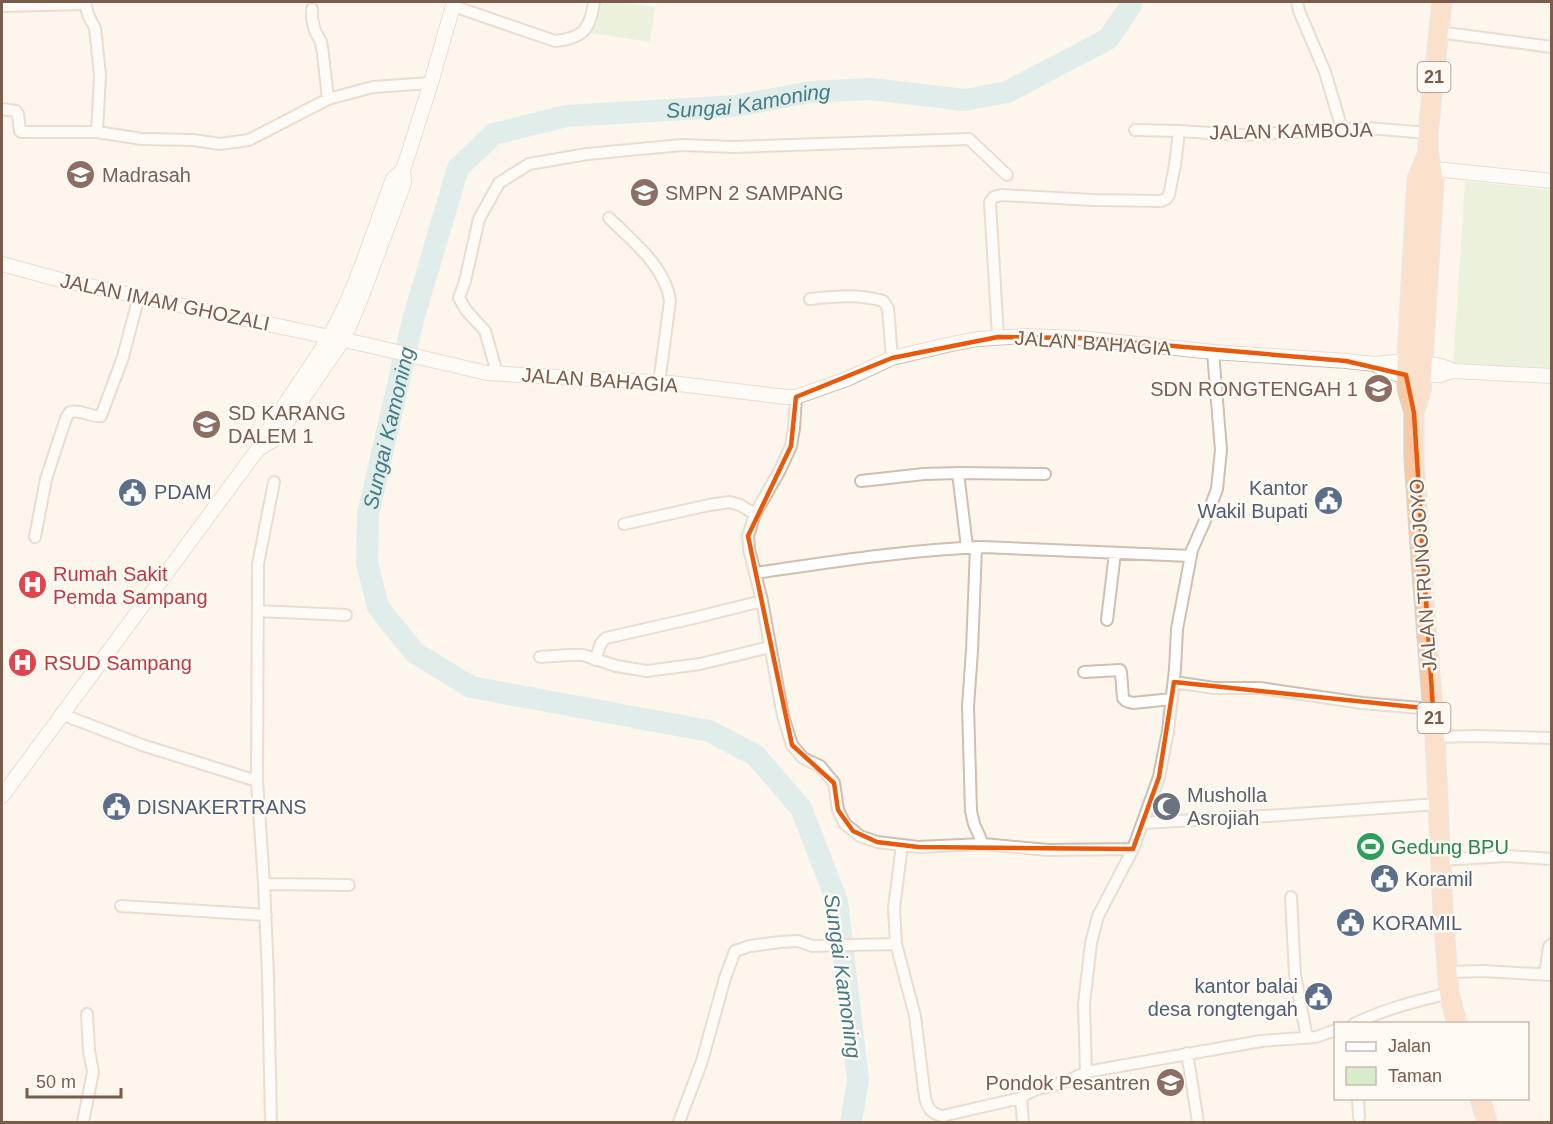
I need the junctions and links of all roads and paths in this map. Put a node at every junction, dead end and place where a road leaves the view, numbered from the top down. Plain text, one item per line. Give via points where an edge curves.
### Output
1 (594, 2) edge
2 (1297, 2) edge
3 (1442, 2) edge
4 (85, 3) edge
5 (453, 4) edge
6 (2, 6) edge
7 (312, 9) dead end
8 (1438, 32) junction
9 (1551, 47) edge
10 (431, 83) junction
11 (328, 99) junction
12 (2, 109) edge
13 (1342, 129) junction
14 (1135, 130) dead end
15 (1179, 131) junction
16 (97, 132) junction
17 (1428, 133) junction
18 (1427, 163) junction
19 (1007, 175) dead end
20 (1551, 181) edge
21 (609, 218) dead end
22 (2, 264) edge
23 (139, 296) junction
24 (810, 299) dead end
25 (998, 337) junction
26 (336, 339) junction
27 (367, 345) joint
28 (1214, 352) junction
29 (892, 358) junction
30 (1414, 369) junction
31 (496, 373) junction
32 (1551, 376) edge
33 (658, 383) junction
34 (796, 397) junction
35 (958, 473) junction
36 (1045, 474) dead end
37 (861, 481) dead end
38 (274, 483) dead end
39 (755, 514) junction
40 (624, 524) dead end
41 (35, 537) dead end
42 (971, 547) junction
43 (1115, 553) junction
44 (1192, 553) junction
45 (755, 573) junction
46 (762, 601) junction
47 (258, 611) junction
48 (346, 615) dead end
49 (1107, 620) dead end
50 (770, 647) junction
51 (540, 657) dead end
52 (595, 660) junction
53 (1084, 672) dead end
54 (1174, 682) junction
55 (1172, 699) junction
56 (1433, 709) junction
57 (61, 714) junction
58 (1435, 737) junction
59 (1551, 738) edge
60 (257, 781) junction
61 (2, 796) edge
62 (1438, 804) junction
63 (1143, 823) junction
64 (983, 844) junction
65 (902, 845) junction
66 (1133, 849) junction
67 (1551, 859) edge
68 (1440, 860) junction
69 (264, 884) junction
70 (349, 885) dead end
71 (1291, 897) dead end
72 (121, 906) dead end
73 (266, 915) junction
74 (896, 944) junction
75 (1551, 944) edge
76 (1447, 972) junction
77 (1548, 975) edge
78 (1449, 993) junction
79 (87, 1014) dead end
80 (1367, 1020) edge
81 (1457, 1022) edge
82 (1334, 1030) edge
83 (1307, 1038) junction
84 (1187, 1053) junction
85 (1086, 1072) junction
86 (1021, 1098) junction
87 (1358, 1100) edge
88 (1481, 1100) edge
89 (1359, 1117) dead end
90 (939, 1119) edge
91 (83, 1122) edge
92 (271, 1122) edge
93 (679, 1122) edge
94 (1023, 1122) edge
95 (1198, 1122) edge
96 (1487, 1122) edge

1 - 5 street via 587,28 579,36 555,41
2 - 13 street via 1325,72
3 - 8 highway, 21
4 - 6 street
4 - 16 street via 95,28 100,75
5 - 10 street
7 - 11 street via 321,42
8 - 9 street
8 - 17 highway, 21
10 - 11 street via 373,87
10 - 26 street via 403,170 404,183 358,306
11 - 16 street via 249,140 220,144
12 - 16 street via 16,111 21,132
13 - 15 street, JALAN KAMBOJA via 1242,135
13 - 17 street, JALAN KAMBOJA
14 - 15 street, JALAN KAMBOJA
15 - 25 street via 1169,195 1161,201 1001,195 991,199
17 - 18 highway, 21
18 - 20 street
18 - 30 highway, 21 via 1417,179
19 - 31 street via 969,139 734,147 682,145 529,164 499,183 479,219 459,297 484,331
21 - 33 street via 652,262 669,294
22 - 23 street, JALAN IMAM GHOZALI
23 - 26 street, JALAN IMAM GHOZALI
23 - 41 street via 123,357 101,416 75,411 66,418 46,479
24 - 29 street via 861,296 883,301 888,308
25 - 28 street, JALAN BAHAGIA via 1080,338
25 - 29 street, JALAN BAHAGIA
26 - 27 street, JALAN IMAM GHOZALI
26 - 57 street via 275,440 258,449
27 - 31 street, JALAN BAHAGIA
28 - 30 street, JALAN BAHAGIA via 1374,364 1396,374
28 - 44 street via 1221,450 1217,489
29 - 34 street, JALAN BAHAGIA
30 - 32 street, JALAN BAHAGIA via 1441,366 1454,371
30 - 56 highway, JALAN TRUNOJOYO / 21 via 1408,392 1414,413 1419,538
31 - 33 street, JALAN BAHAGIA
33 - 34 street, JALAN BAHAGIA
34 - 39 street via 790,446
35 - 36 street
35 - 37 street
35 - 42 street
38 - 47 street via 258,564
39 - 40 street via 730,502
39 - 45 street via 748,536
42 - 43 street
42 - 45 street
42 - 64 street via 971,811
43 - 44 street
43 - 49 street
44 - 54 street via 1177,629
45 - 46 street
46 - 50 street
46 - 52 street via 606,638
47 - 48 street
47 - 60 street
50 - 52 street via 700,664 647,671
50 - 65 street via 792,745 803,758 820,765 834,783 838,810 845,824 860,836
51 - 52 street via 568,655
53 - 55 street via 1119,670 1123,698 1130,702
54 - 55 street
54 - 56 street
55 - 63 street via 1159,777
56 - 58 highway, JALAN TRUNOJOYO / 21
57 - 60 street via 142,745
57 - 61 street
58 - 59 street
58 - 62 highway, JALAN TRUNOJOYO / 21
60 - 69 street
62 - 63 street
62 - 68 highway, JALAN TRUNOJOYO / 21
63 - 66 street
64 - 65 street
64 - 66 street via 1048,850
65 - 74 street via 894,908
66 - 85 street via 1098,916 1090,943 1084,1004
67 - 68 street via 1507,856
68 - 76 highway, JALAN TRUNOJOYO / 21
69 - 70 street
69 - 73 street
71 - 83 street via 1295,975
72 - 73 street
73 - 92 street
74 - 90 street via 915,1016 925,1098
74 - 93 street via 812,946 798,941 735,951
75 - 77 street
76 - 77 street
76 - 78 highway, JALAN TRUNOJOYO / 21
78 - 80 street via 1412,1002
78 - 81 highway, JALAN TRUNOJOYO / 21
79 - 91 street via 93,1072
82 - 83 street
83 - 84 street
84 - 85 street
84 - 95 street
85 - 86 street via 1037,1088
86 - 90 street
86 - 94 street
87 - 89 street
88 - 96 highway

